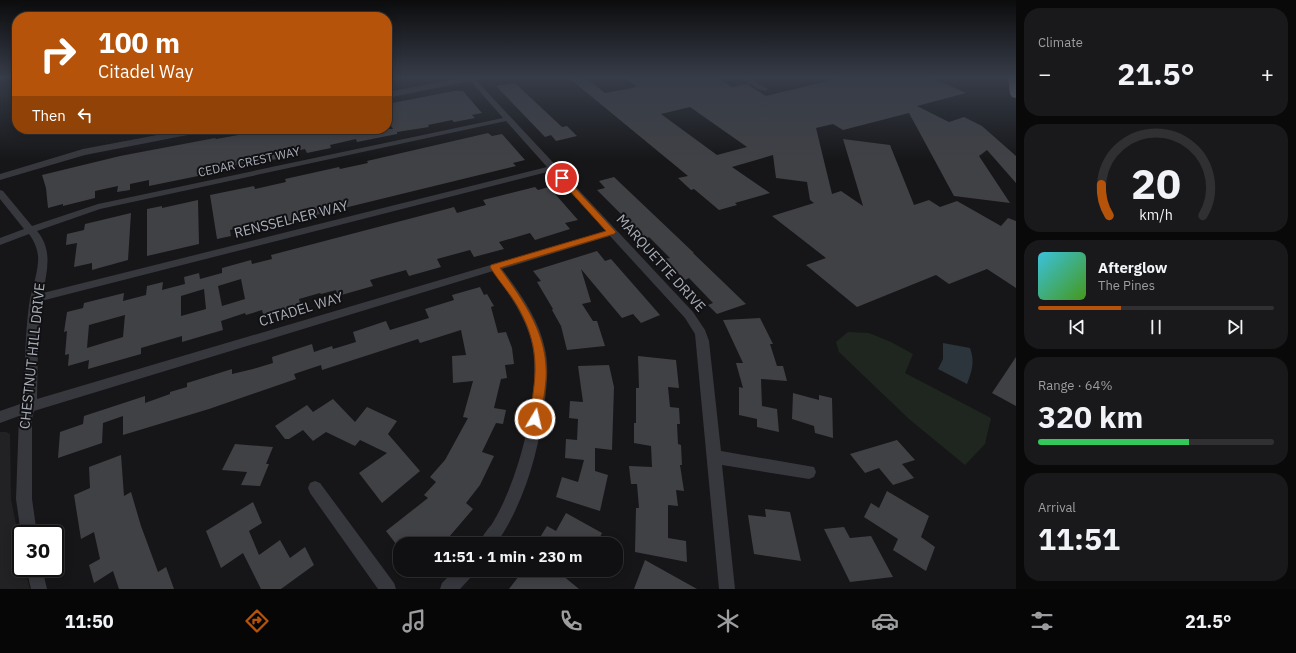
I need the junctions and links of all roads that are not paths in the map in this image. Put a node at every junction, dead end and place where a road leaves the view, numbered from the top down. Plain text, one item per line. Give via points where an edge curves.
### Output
1 (496, 105) edge
2 (507, 119) junction
3 (177, 134) edge
4 (552, 168) junction
5 (0, 177) edge
6 (0, 193) edge
7 (31, 229) junction
8 (612, 232) junction
9 (0, 242) edge
10 (494, 267) junction
11 (37, 298) junction
12 (28, 407) junction
13 (0, 417) edge
14 (714, 457) junction
15 (809, 472) dead end
16 (315, 488) dead end
17 (28, 525) edge
18 (491, 537) edge
19 (36, 577) edge
20 (459, 577) edge
21 (39, 589) edge
22 (388, 589) edge
23 (448, 589) edge
24 (727, 589) edge

1 - 2 street, MARQUETTE DRIVE
2 - 4 street, MARQUETTE DRIVE
2 - 7 street, CEDAR CREST WAY via 98,207
3 - 5 street via 82,152
4 - 8 street, MARQUETTE DRIVE
4 - 11 street, RENSSELAER WAY
6 - 7 street, CHESTNUT HILL DRIVE
7 - 9 street, CEDAR CREST WAY
7 - 11 street, CHESTNUT HILL DRIVE via 42,249 43,262
8 - 10 street, CITADEL WAY
8 - 14 street, MARQUETTE DRIVE via 689,315 701,333
10 - 12 street, CITADEL WAY
10 - 18 street via 532,324 538,341 541,379 531,446 522,479 506,513
11 - 12 street, CHESTNUT HILL DRIVE via 32,343 31,397
12 - 13 street, CITADEL WAY
12 - 17 street, CHESTNUT HILL DRIVE via 24,450 24,499
14 - 15 street
14 - 24 street, MARQUETTE DRIVE
16 - 22 street
19 - 21 street
20 - 23 street

